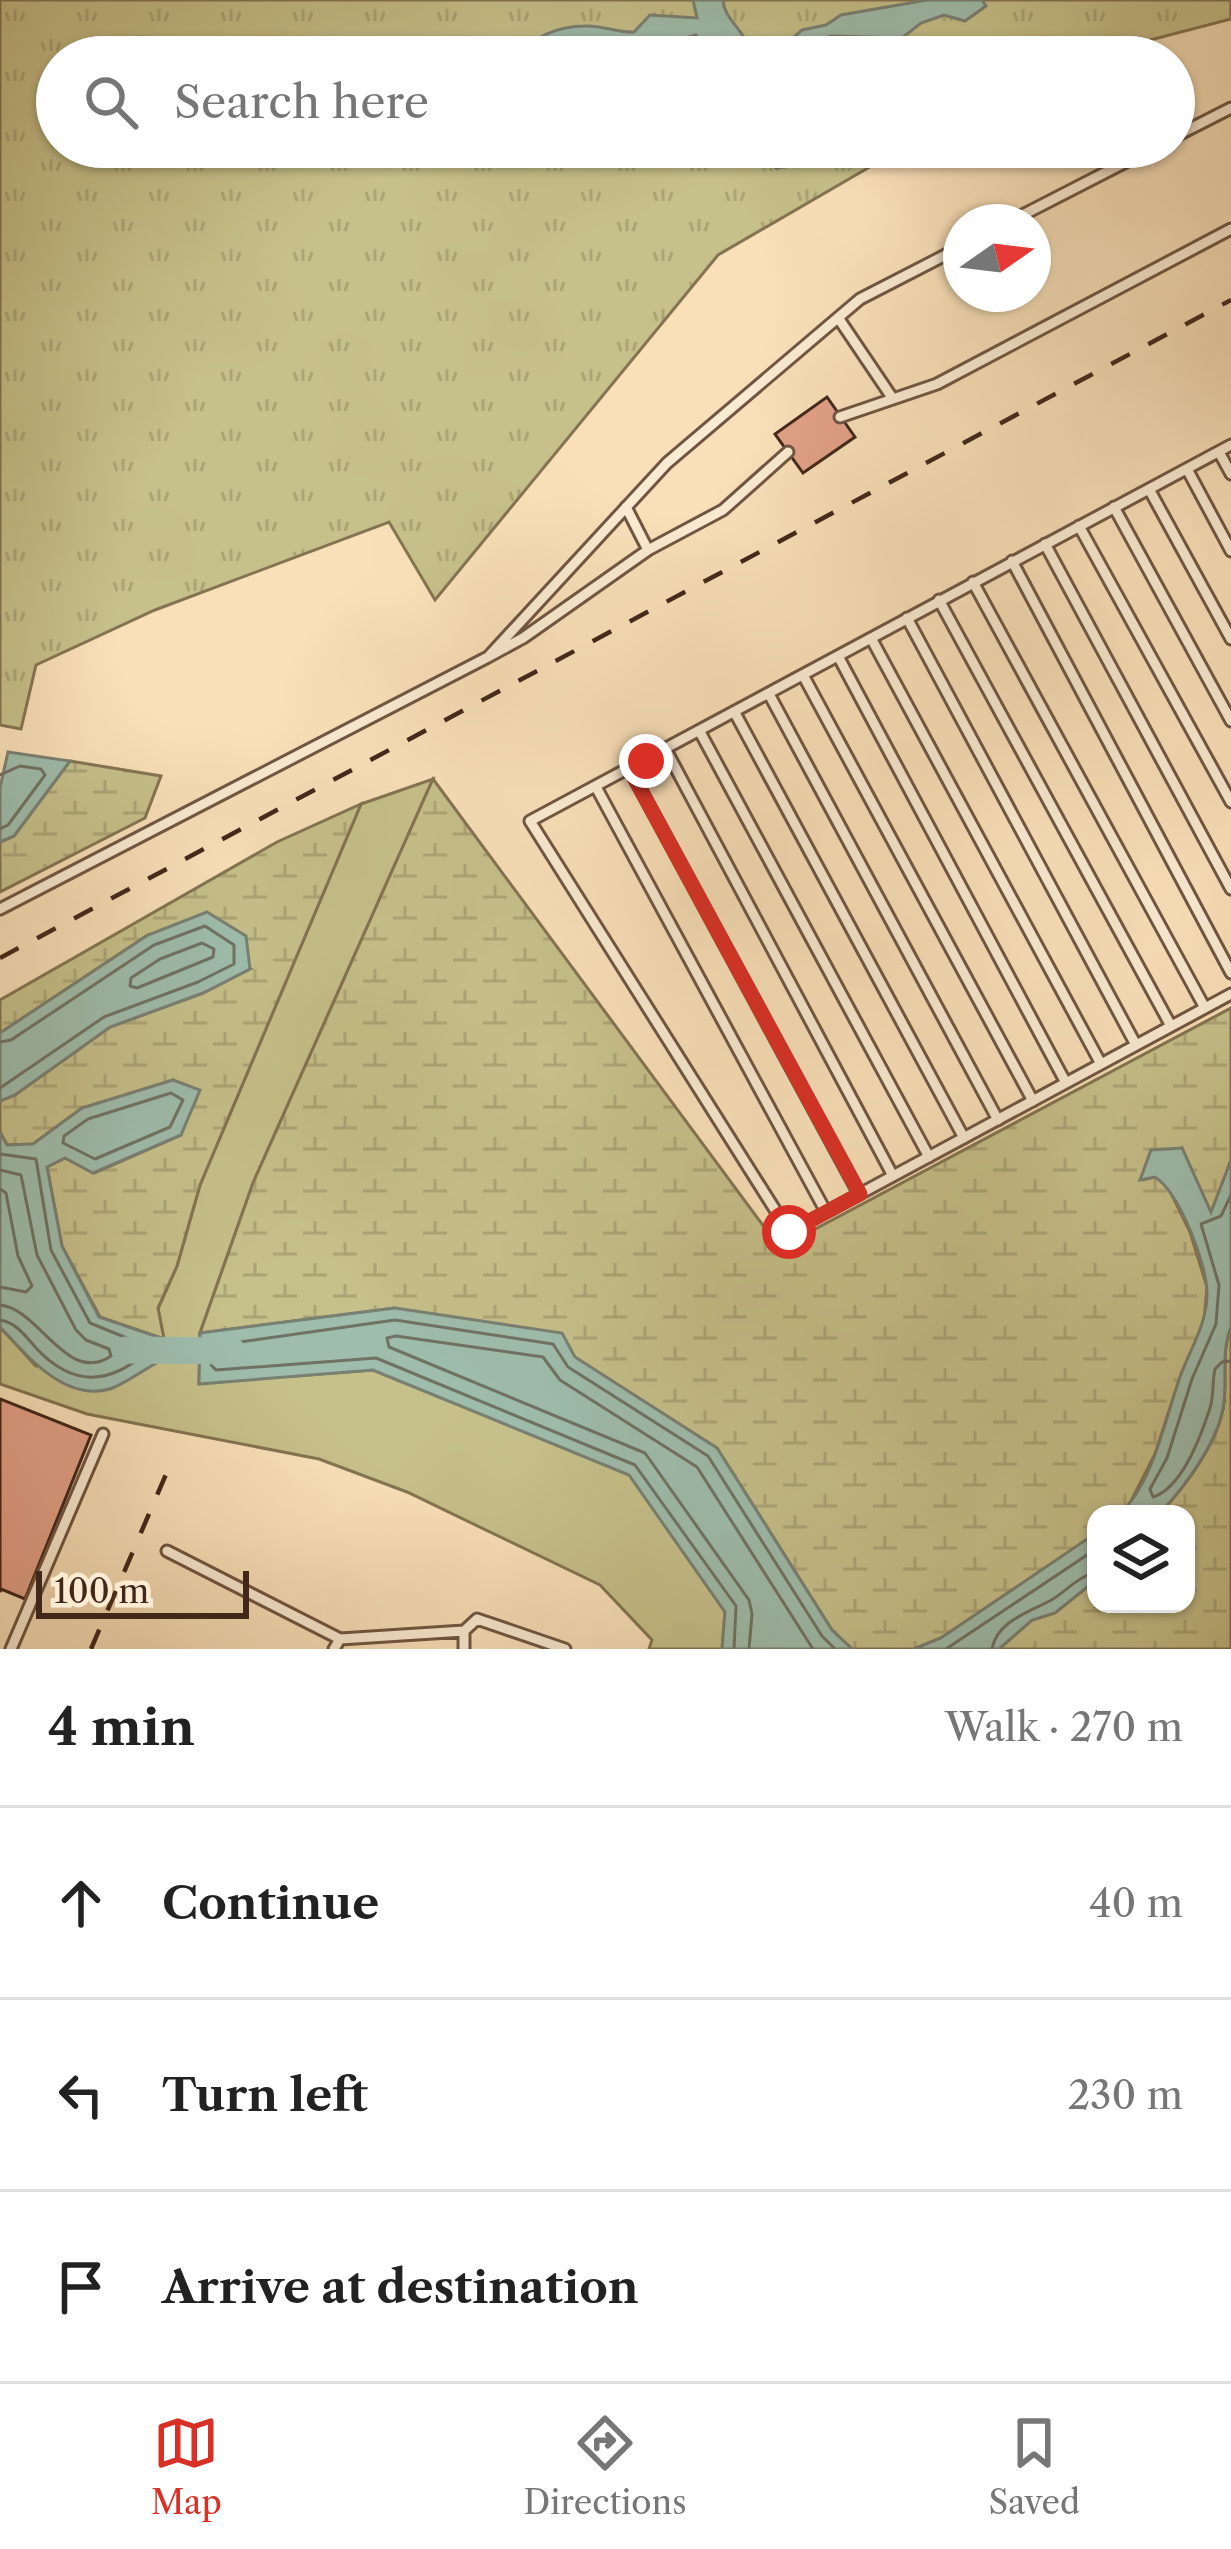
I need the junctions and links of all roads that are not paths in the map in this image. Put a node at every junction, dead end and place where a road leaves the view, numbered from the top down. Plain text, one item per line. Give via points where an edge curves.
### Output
1 (1231, 108) edge
2 (1195, 126) edge
3 (1114, 168) edge
4 (1045, 204) edge
5 (1231, 229) edge
6 (943, 256) edge
7 (838, 319) junction
8 (892, 399) junction
9 (840, 417) dead end
10 (1231, 446) edge
11 (788, 452) dead end
12 (1219, 452) junction
13 (1187, 469) junction
14 (1231, 474) edge
15 (1149, 489) junction
16 (626, 507) junction
17 (1114, 507) junction
18 (1079, 526) junction
19 (1045, 544) junction
20 (648, 550) junction
21 (1231, 551) edge
22 (1012, 561) junction
23 (974, 582) junction
24 (940, 601) junction
25 (907, 618) junction
26 (871, 638) junction
27 (1231, 639) edge
28 (838, 656) junction
29 (488, 657) junction
30 (803, 675) junction
31 (769, 694) junction
32 (735, 713) junction
33 (1231, 721) edge
34 (700, 732) junction
35 (666, 750) junction
36 (630, 770) junction
37 (596, 787) junction
38 (1231, 802) edge
39 (1231, 889) edge
40 (0, 909) edge
41 (1231, 974) edge
42 (1231, 994) edge
43 (1205, 1008) junction
44 (1171, 1026) junction
45 (1136, 1045) junction
46 (1100, 1064) junction
47 (1066, 1083) junction
48 (1033, 1101) junction
49 (998, 1120) junction
50 (964, 1138) junction
51 (928, 1157) junction
52 (893, 1176) junction
53 (860, 1194) junction
54 (826, 1212) junction
55 (103, 1434) dead end
56 (167, 1551) dead end
57 (464, 1631) junction
58 (337, 1644) edge
59 (11, 1649) edge
60 (464, 1649) edge
61 (565, 1649) edge

1 - 2 lane
3 - 4 lane
5 - 8 lane via 938,384
6 - 7 lane
7 - 8 lane
7 - 16 lane
8 - 9 lane
10 - 12 lane
11 - 20 lane via 723,510
12 - 13 lane
12 - 14 lane
13 - 15 lane
13 - 21 lane
15 - 17 lane
15 - 27 lane
16 - 20 lane
16 - 29 lane
17 - 18 lane
17 - 33 lane
18 - 19 lane
18 - 38 lane
19 - 22 lane
19 - 39 lane
20 - 29 lane
22 - 23 lane
22 - 41 lane
23 - 24 lane
23 - 43 lane
24 - 25 lane
24 - 44 lane
25 - 26 lane
25 - 45 lane
26 - 28 lane
26 - 46 lane
28 - 30 lane
28 - 47 lane
29 - 40 lane
30 - 31 lane
30 - 48 lane
31 - 32 lane
31 - 49 lane
32 - 34 lane
32 - 50 lane
34 - 35 lane
34 - 51 lane
35 - 36 lane
35 - 52 lane
36 - 37 lane
36 - 53 lane
37 - 54 lane
37 - 54 lane via 530,821 784,1229
42 - 43 lane
43 - 44 lane
44 - 45 lane
45 - 46 lane
46 - 47 lane
47 - 48 lane
48 - 49 lane
49 - 50 lane
50 - 51 lane
51 - 52 lane
52 - 53 lane
53 - 54 lane
55 - 59 lane
56 - 58 lane
57 - 58 lane
57 - 60 lane
57 - 61 lane via 477,1619

